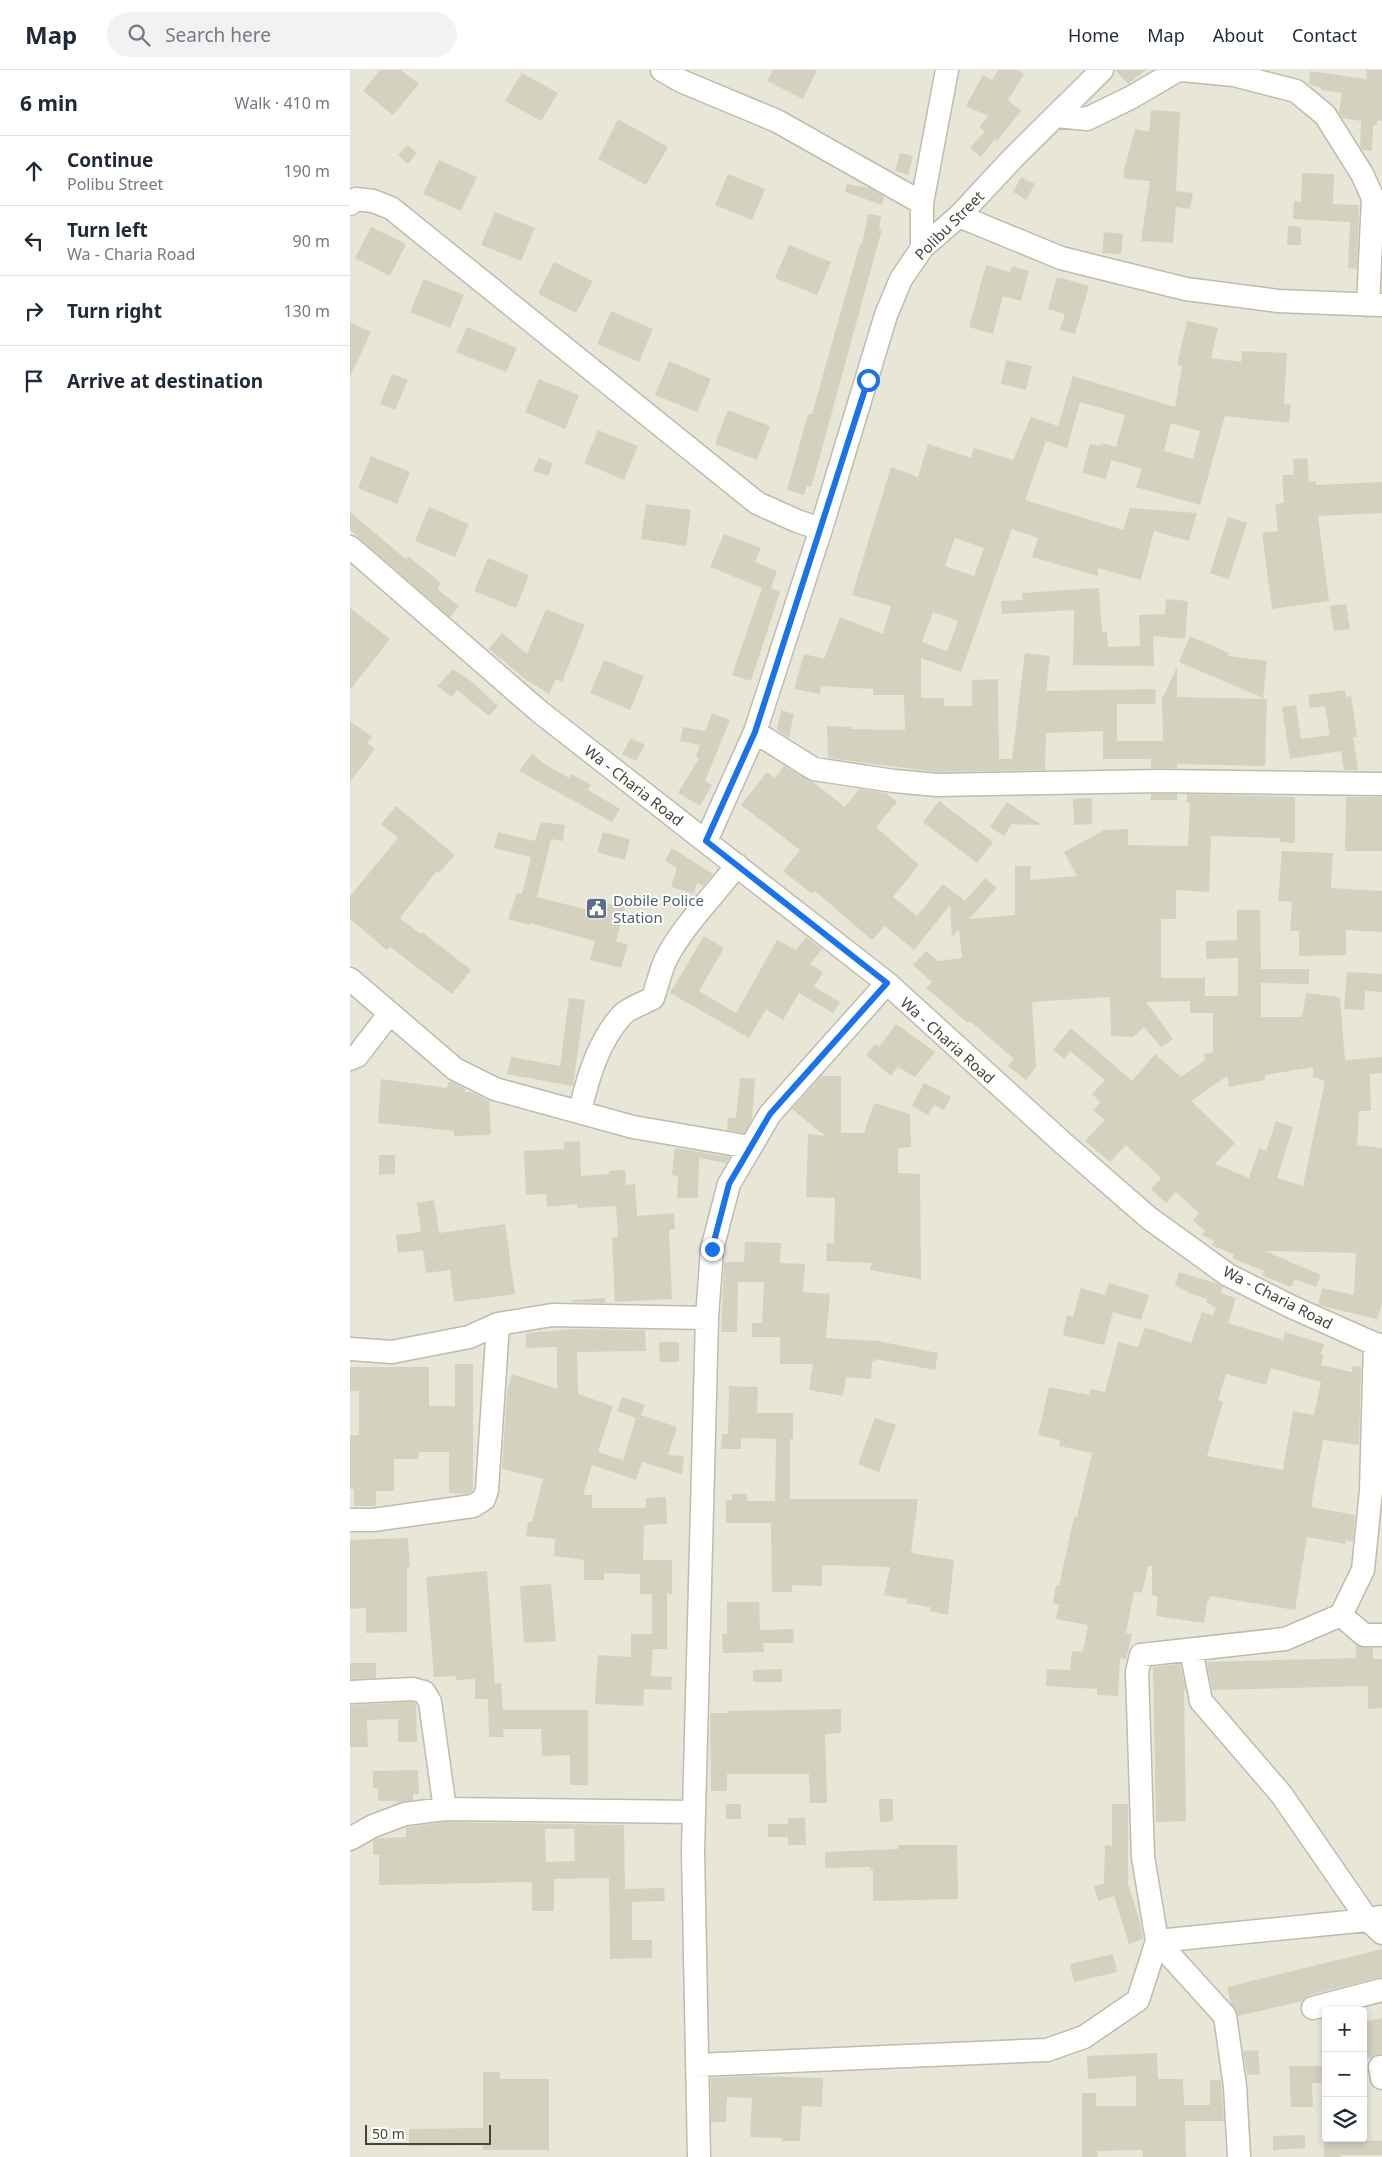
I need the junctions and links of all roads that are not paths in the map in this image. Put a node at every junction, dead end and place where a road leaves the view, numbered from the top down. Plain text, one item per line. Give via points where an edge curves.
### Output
1 (662, 70) edge
2 (947, 70) edge
3 (1102, 70) edge
4 (1180, 70) edge
5 (1056, 116) junction
6 (922, 203) junction
7 (350, 204) edge
8 (959, 216) junction
9 (922, 248) junction
10 (1375, 305) edge
11 (821, 529) junction
12 (350, 547) edge
13 (755, 732) junction
14 (1382, 784) edge
15 (706, 841) junction
16 (737, 865) junction
17 (350, 979) edge
18 (887, 983) junction
19 (390, 1013) junction
20 (350, 1059) edge
21 (580, 1112) junction
22 (750, 1147) junction
23 (707, 1318) junction
24 (498, 1324) junction
25 (1379, 1345) edge
26 (350, 1349) edge
27 (350, 1520) edge
28 (1373, 1570) edge
29 (1341, 1615) junction
30 (1382, 1635) edge
31 (1190, 1650) junction
32 (350, 1692) edge
33 (445, 1809) junction
34 (694, 1812) junction
35 (351, 1837) edge
36 (1377, 1923) edge
37 (1157, 1941) junction
38 (1382, 1990) edge
39 (1313, 2008) dead end
40 (697, 2064) junction
41 (1382, 2067) edge
42 (1382, 2078) edge
43 (699, 2157) edge
44 (1238, 2157) edge

1 - 6 street via 776,121
2 - 6 street
3 - 5 street, Polibu Street
4 - 5 street via 1087,119
4 - 10 street via 1234,75 1296,91 1325,115 1373,198
5 - 8 street, Polibu Street
6 - 9 street
7 - 11 street via 356,199 391,208 757,503
8 - 9 street, Polibu Street
8 - 10 street via 1060,258 1186,288 1278,301
9 - 11 street, Polibu Street via 901,279 886,315
11 - 13 street, Polibu Street
12 - 15 street, Wa - Charia Road via 540,712
13 - 14 street via 814,769 937,785 1160,781
13 - 15 street, Polibu Street
15 - 16 street, Wa - Charia Road
16 - 18 street, Wa - Charia Road
16 - 21 street via 718,892 691,920 665,962 653,998 623,1014 598,1052
17 - 19 street
18 - 22 street via 770,1114
18 - 25 street, Wa - Charia Road via 1149,1218 1228,1275
19 - 20 street via 357,1056
19 - 21 street via 455,1069 494,1089
21 - 22 street via 634,1127
22 - 23 street via 729,1184 712,1249
23 - 24 street via 552,1315
23 - 34 street
24 - 26 street via 469,1337 392,1352
24 - 27 street via 484,1499 474,1506 457,1509
25 - 28 street via 1371,1492
28 - 29 street
29 - 30 street via 1364,1635
29 - 31 street via 1285,1639
31 - 36 street via 1201,1701 1281,1794
31 - 37 street via 1142,1655 1137,1672 1143,1858
32 - 33 street via 413,1689 424,1692 430,1702
33 - 34 street
33 - 35 street via 405,1814
34 - 40 street
36 - 37 street
37 - 40 street via 1138,2000 1084,2037 1047,2050
37 - 44 street via 1225,2016 1236,2086
38 - 39 street
40 - 43 street
41 - 42 street

